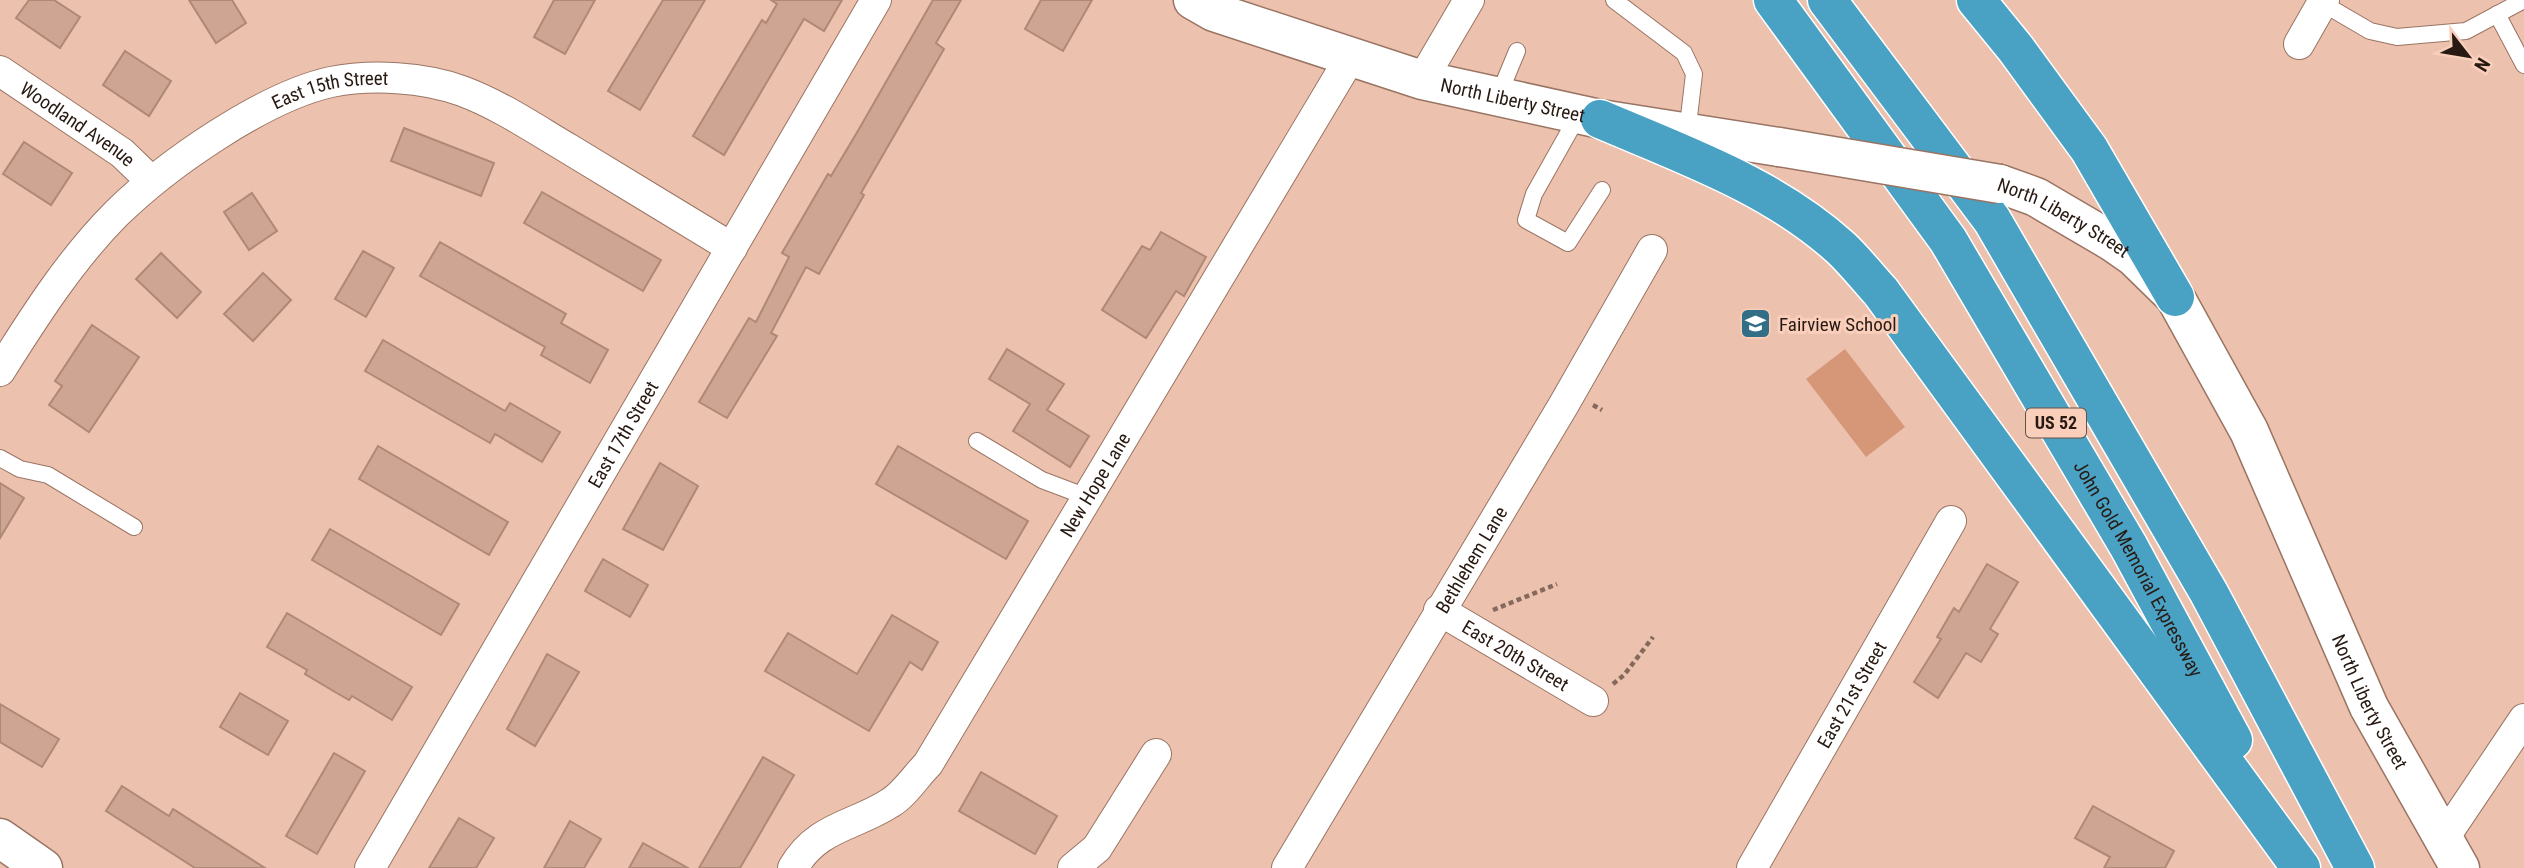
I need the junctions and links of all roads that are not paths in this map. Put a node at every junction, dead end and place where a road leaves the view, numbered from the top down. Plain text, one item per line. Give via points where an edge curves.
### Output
1 (876, 0) edge
2 (1193, 0) edge
3 (1469, 0) edge
4 (1614, 0) edge
5 (1773, 0) edge
6 (1828, 0) edge
7 (1976, 0) edge
8 (2524, 0) edge
9 (2323, 2) edge
10 (2497, 14) junction
11 (2299, 44) dead end
12 (1517, 51) dead end
13 (1350, 58) junction
14 (2524, 65) edge
15 (0, 71) edge
16 (1422, 80) junction
17 (1498, 97) junction
18 (1590, 117) junction
19 (1687, 134) junction
20 (151, 181) junction
21 (1602, 190) dead end
22 (732, 248) junction
23 (1651, 250) dead end
24 (2175, 297) junction
25 (0, 371) edge
26 (977, 441) dead end
27 (0, 458) edge
28 (1087, 497) junction
29 (1951, 522) dead end
30 (134, 527) dead end
31 (1439, 610) junction
32 (1593, 701) road end
33 (2524, 719) edge
34 (1156, 754) dead end
35 (0, 838) edge
36 (2451, 854) edge
37 (43, 868) edge
38 (370, 868) edge
39 (793, 868) edge
40 (1073, 868) edge
41 (1287, 868) edge
42 (1752, 868) edge
43 (2302, 868) edge
44 (2355, 868) edge

1 - 22 street, East 17th Street
2 - 13 main road, North Liberty Street via 1214,12
3 - 16 street
4 - 19 lane via 1684,53 1690,64
5 - 43 highway, John Gold Memorial Expressway / US 52 via 1948,240 2129,547
6 - 44 highway, US 52 via 1992,220 2209,593
7 - 24 highway via 2089,149
8 - 10 lane
9 - 10 lane via 2370,31 2397,37 2466,31
9 - 11 street
10 - 14 lane
12 - 17 lane
13 - 16 main road, North Liberty Street
13 - 28 street, New Hope Lane
15 - 20 street, Woodland Avenue via 122,153
16 - 17 main road, North Liberty Street
17 - 18 main road, North Liberty Street
18 - 19 main road, North Liberty Street
18 - 21 lane via 1534,194 1527,220 1568,243
18 - 43 highway via 1740,180 1797,214 1842,249 1881,292
19 - 24 main road, North Liberty Street, bridge via 2000,184 2036,197 2111,241
20 - 22 street, East 15th Street via 279,102 331,82 399,78 461,90 515,117
20 - 25 street, East 15th Street via 114,215 66,273
22 - 38 street, East 17th Street
23 - 31 street, Bethlehem Lane
24 - 36 main road, North Liberty Street via 2249,432 2369,707
26 - 28 lane via 1042,480
27 - 30 lane via 20,469 48,475
28 - 39 street, New Hope Lane via 928,764 891,803 838,826 801,855
29 - 42 street, East 21st Street
31 - 32 street, East 20th Street
31 - 41 street, Bethlehem Lane
33 - 36 street
34 - 40 street via 1097,848
35 - 37 main road

